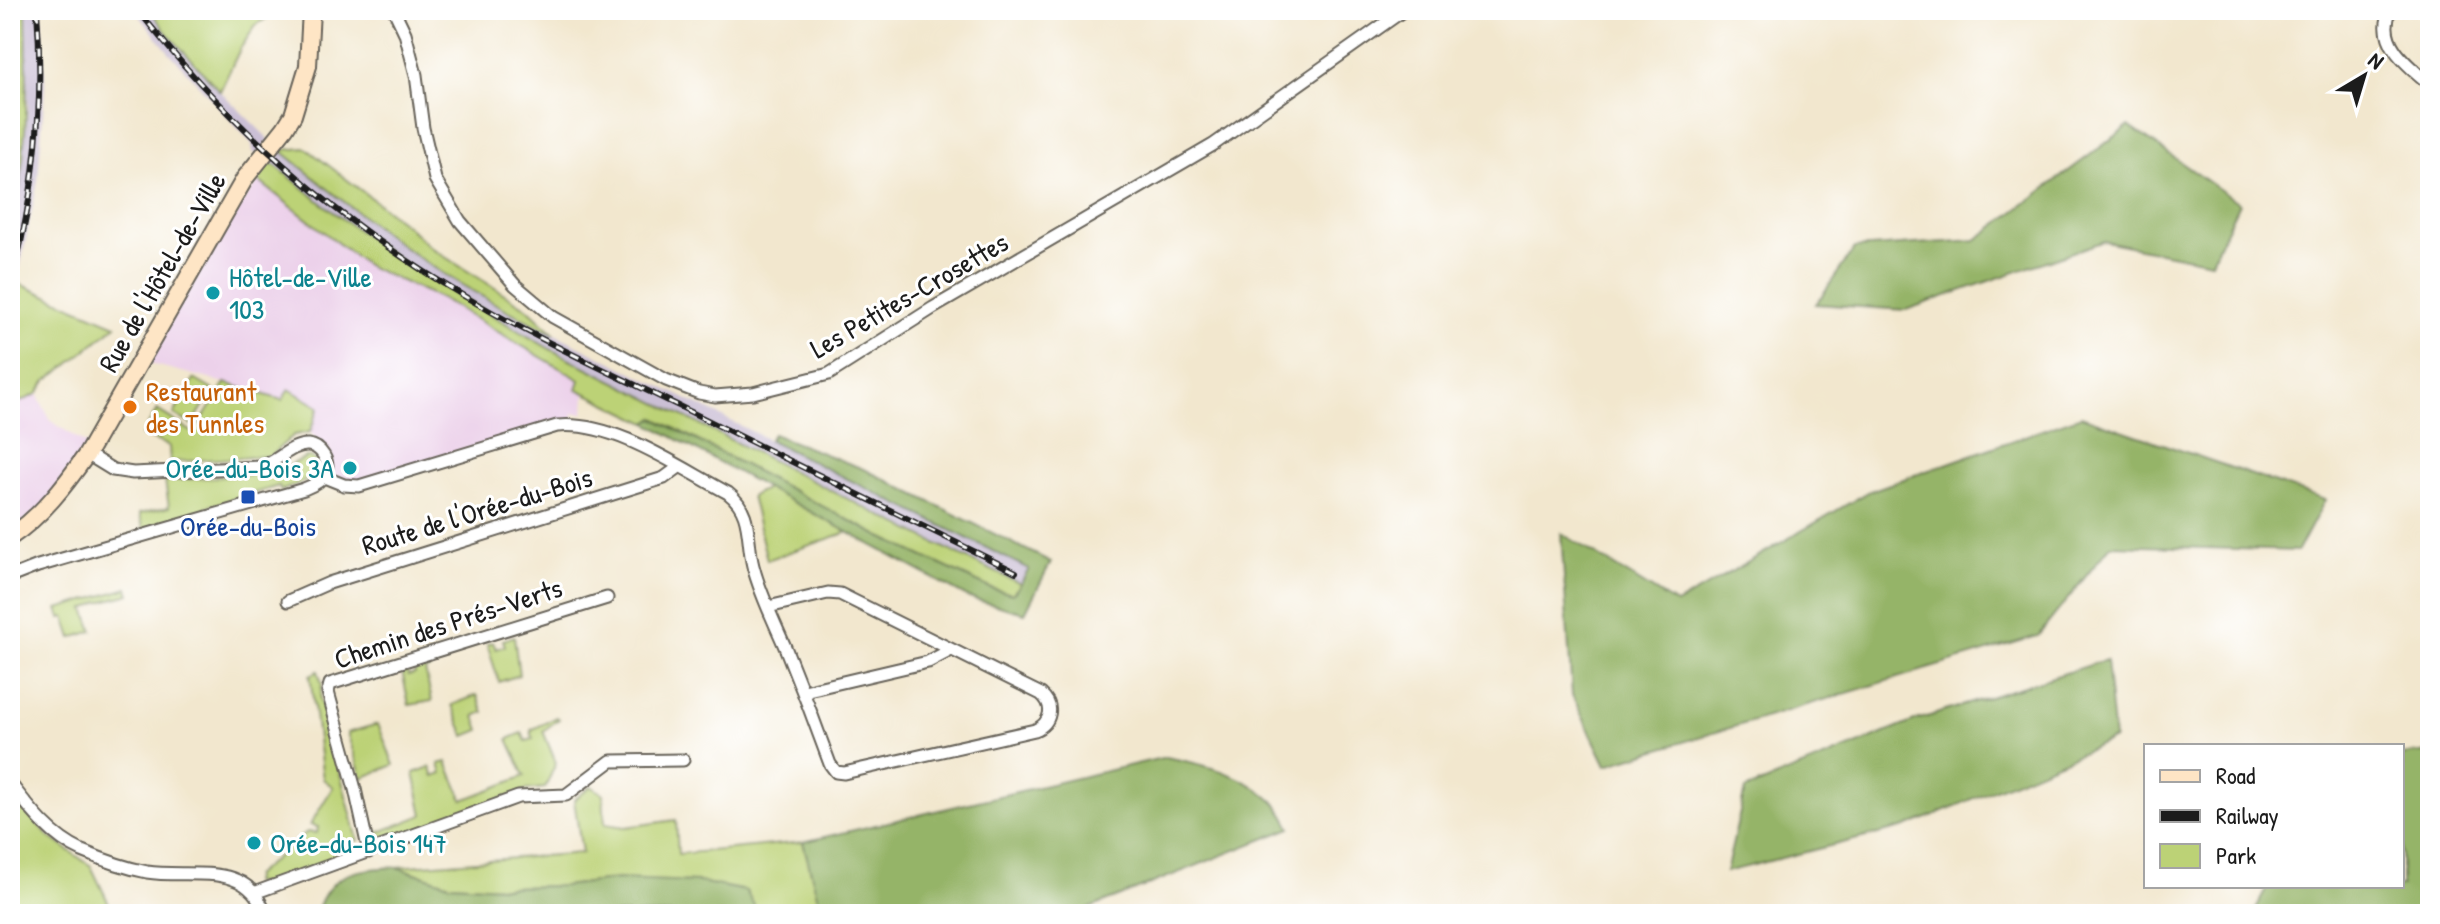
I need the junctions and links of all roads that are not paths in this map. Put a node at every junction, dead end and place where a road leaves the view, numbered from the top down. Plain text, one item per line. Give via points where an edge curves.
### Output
1 (311, 10) edge
2 (394, 10) edge
3 (1404, 10) edge
4 (2391, 10) edge
5 (2430, 84) edge
6 (87, 454) junction
7 (679, 467) junction
8 (324, 477) junction
9 (10, 537) edge
10 (10, 577) edge
11 (607, 598) dead end
12 (288, 601) dead end
13 (768, 607) junction
14 (951, 650) junction
15 (804, 691) junction
16 (683, 760) dead end
17 (10, 783) edge
18 (369, 852) junction
19 (254, 893) junction
20 (265, 914) edge

1 - 6 main road, Rue de l'Hôtel-de-Ville via 308,66 293,115 245,178
2 - 3 street, Les Petites-Crosettes via 416,75 435,179 460,221 515,285 553,317 666,380 715,396 753,393 829,374 1213,145
4 - 5 street via 2386,24 2390,42
6 - 8 street via 128,473 260,467 310,445 326,460
6 - 9 main road, Rue de l'Hôtel-de-Ville via 69,480
7 - 8 street, Route de l'Orée-du-Bois via 616,434 566,425 359,486
7 - 12 street, Route de l'Orée-du-Bois via 664,478 329,583
7 - 13 street, Route de l'Orée-du-Bois via 728,493 741,506
8 - 10 street via 269,501
11 - 18 street, Chemin des Prés-Verts via 330,684
13 - 14 street, Route de l'Orée-du-Bois via 834,593
13 - 15 street, Route de l'Orée-du-Bois
14 - 15 street via 928,662
14 - 15 street, Route de l'Orée-du-Bois via 1044,696 1050,709 1045,724 840,773 830,764
16 - 18 street via 611,761 566,795 518,797
17 - 19 street via 40,820 82,851 146,871 230,877
18 - 19 street
19 - 20 street

